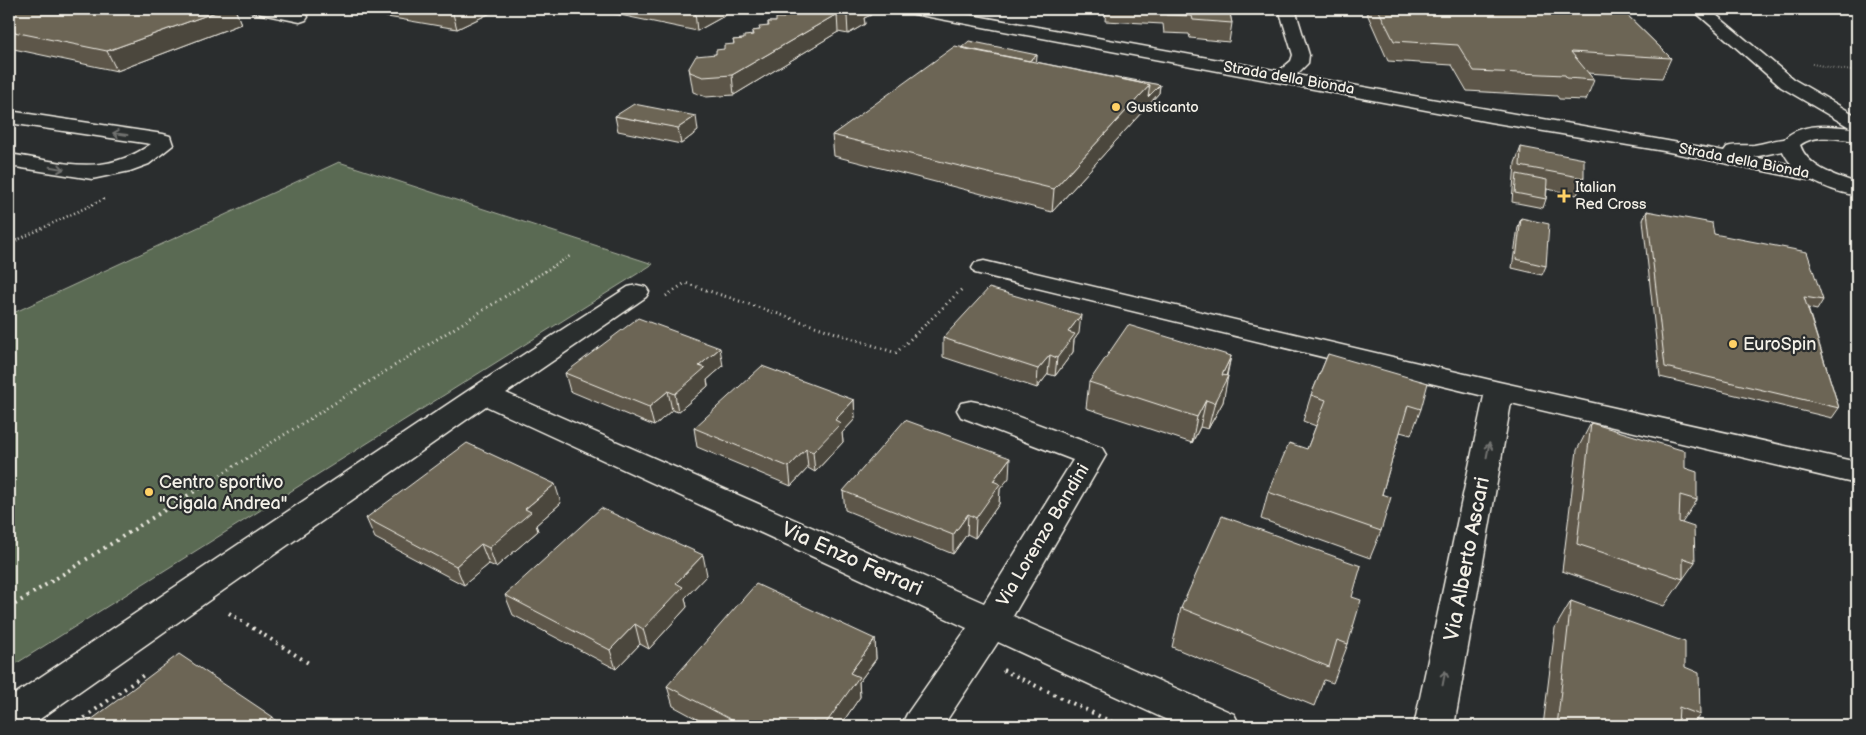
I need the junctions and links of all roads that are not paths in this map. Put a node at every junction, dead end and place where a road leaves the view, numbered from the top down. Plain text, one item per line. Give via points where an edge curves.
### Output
1 (257, 9) edge
2 (914, 9) edge
3 (1287, 9) edge
4 (1700, 9) edge
5 (300, 17) dead end
6 (1282, 78) junction
7 (1787, 83) junction
8 (10, 118) edge
9 (1857, 124) edge
10 (1818, 133) junction
11 (1857, 135) edge
12 (1790, 144) junction
13 (1664, 145) junction
14 (9, 160) edge
15 (1824, 178) junction
16 (1857, 190) edge
17 (984, 268) road end
18 (651, 294) road end
19 (1499, 392) junction
20 (482, 394) junction
21 (971, 410) dead end
22 (1857, 473) edge
23 (991, 622) junction
24 (9, 719) edge
25 (921, 726) edge
26 (1220, 726) edge
27 (1434, 726) edge

1 - 5 street
2 - 6 street, Strada della Bionda
3 - 6 street via 1301,55 1299,63
4 - 7 street
6 - 13 street, Strada della Bionda
7 - 9 street
7 - 10 street via 1808,112
14 -> 8 street via 92,174 142,160 163,145 163,140
10 - 11 street, Strada della Bionda
10 - 12 street, Strada della Bionda via 1795,138
12 - 13 street, Strada della Bionda via 1753,151
12 - 15 street via 1791,154
13 - 15 street, Strada della Bionda
15 - 16 street
17 - 19 street
18 - 20 street
19 - 22 street
27 -> 19 street, Via Alberto Ascari
20 - 23 street, Via Enzo Ferrari
20 - 24 street
21 - 23 street, Via Lorenzo Bandini via 1091,455
23 - 25 street
23 - 26 street, Via Enzo Ferrari

